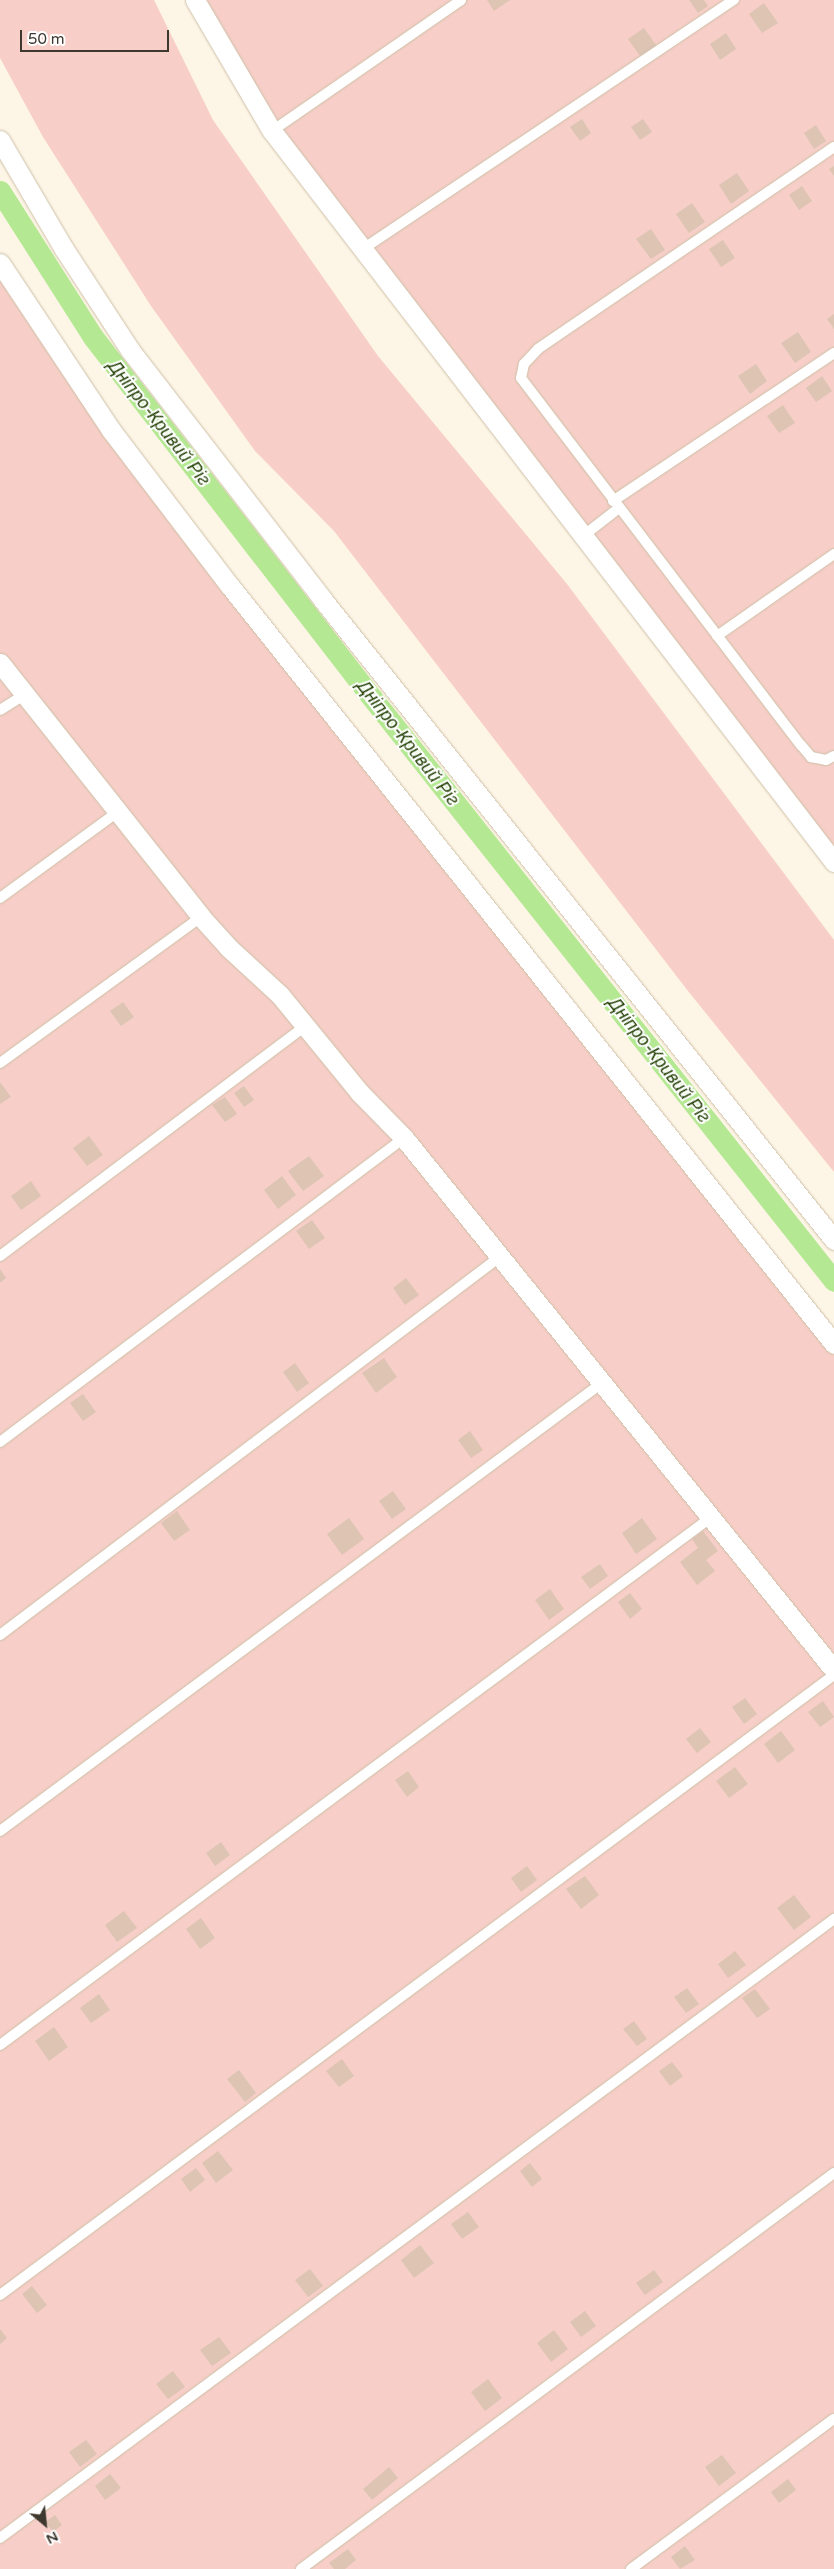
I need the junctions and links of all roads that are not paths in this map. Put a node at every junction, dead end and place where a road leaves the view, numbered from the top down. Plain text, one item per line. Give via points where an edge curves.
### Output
1 (195, 0) edge
2 (461, 0) edge
3 (734, 0) edge
4 (272, 131) junction
5 (0, 140) edge
6 (834, 147) edge
7 (363, 249) junction
8 (0, 263) edge
9 (834, 353) edge
10 (616, 504) junction
11 (583, 536) junction
12 (834, 554) edge
13 (717, 636) junction
14 (0, 663) edge
15 (24, 695) junction
16 (0, 710) edge
17 (834, 756) edge
18 (119, 811) junction
19 (834, 862) edge
20 (0, 898) edge
21 (201, 917) junction
22 (308, 1025) junction
23 (0, 1063) edge
24 (404, 1138) junction
25 (834, 1240) edge
26 (0, 1256) edge
27 (501, 1256) junction
28 (834, 1344) edge
29 (604, 1382) junction
30 (0, 1442) edge
31 (710, 1518) junction
32 (0, 1635) edge
33 (834, 1670) edge
34 (834, 1676) edge
35 (0, 1831) edge
36 (834, 1919) edge
37 (0, 2045) edge
38 (834, 2173) edge
39 (0, 2295) edge
40 (834, 2419) edge
41 (0, 2538) edge
42 (301, 2569) edge
43 (631, 2569) edge

1 - 4 street
2 - 4 lane
3 - 7 lane
4 - 7 street
5 - 25 street via 64,249 130,350 322,600
6 - 10 lane via 538,350 524,364 521,378
7 - 11 street
8 - 28 street via 111,430 230,586
9 - 10 lane
10 - 11 lane
10 - 13 lane
11 - 19 street
12 - 13 lane
13 - 17 lane via 811,757 826,760
14 - 15 street
15 - 16 lane
15 - 18 street
18 - 20 lane
18 - 21 street
21 - 22 street
21 - 23 lane
22 - 24 street via 359,1092
22 - 26 lane
24 - 27 street
24 - 30 lane
27 - 29 street
27 - 32 lane
29 - 31 street
29 - 35 lane
31 - 33 street
31 - 37 lane
34 - 39 lane
36 - 41 lane
38 - 42 lane
40 - 43 lane

